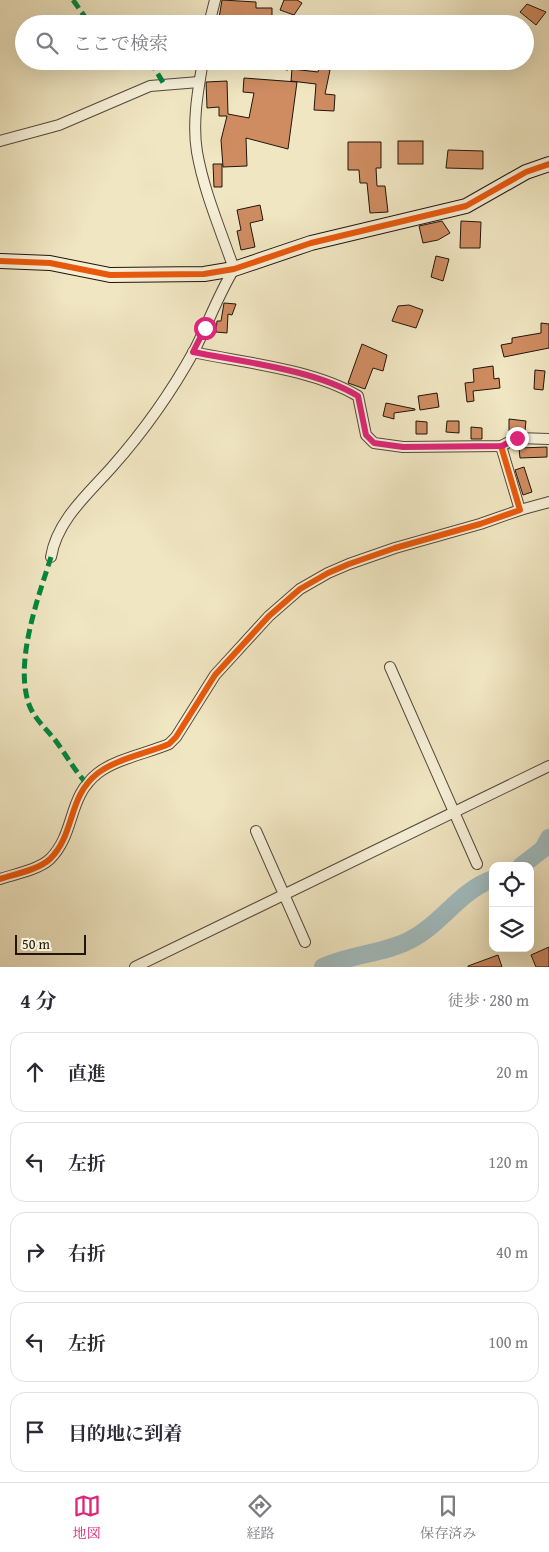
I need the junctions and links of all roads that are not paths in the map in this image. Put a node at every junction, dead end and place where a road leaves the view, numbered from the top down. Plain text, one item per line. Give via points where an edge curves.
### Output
1 (215, 0) edge
2 (211, 15) edge
3 (201, 70) edge
4 (199, 82) junction
5 (0, 141) edge
6 (549, 164) edge
7 (0, 261) edge
8 (234, 269) junction
9 (193, 352) junction
10 (549, 439) edge
11 (502, 446) junction
12 (549, 502) edge
13 (520, 510) junction
14 (51, 557) dead end
15 (390, 667) dead end
16 (549, 766) edge
17 (455, 813) junction
18 (256, 831) dead end
19 (477, 864) dead end
20 (0, 879) edge
21 (283, 895) junction
22 (305, 942) dead end
23 (135, 967) edge

1 - 2 street
3 - 4 street
4 - 5 street via 150,86 59,125
4 - 8 street via 197,151 205,185
6 - 8 street via 526,172 466,206 311,243
7 - 8 street via 50,263 110,275 196,274
8 - 9 street
9 - 11 street via 289,371 343,387 358,396 366,435 374,443 403,447
9 - 14 street via 166,397 63,526
10 - 11 street via 517,438
11 - 13 street
12 - 13 street
13 - 20 street via 349,564 300,589 269,616 215,675 169,744 99,772 78,795 65,838 49,860
15 - 17 street
16 - 17 street
17 - 19 street
17 - 21 street
18 - 21 street
21 - 22 street
21 - 23 street

